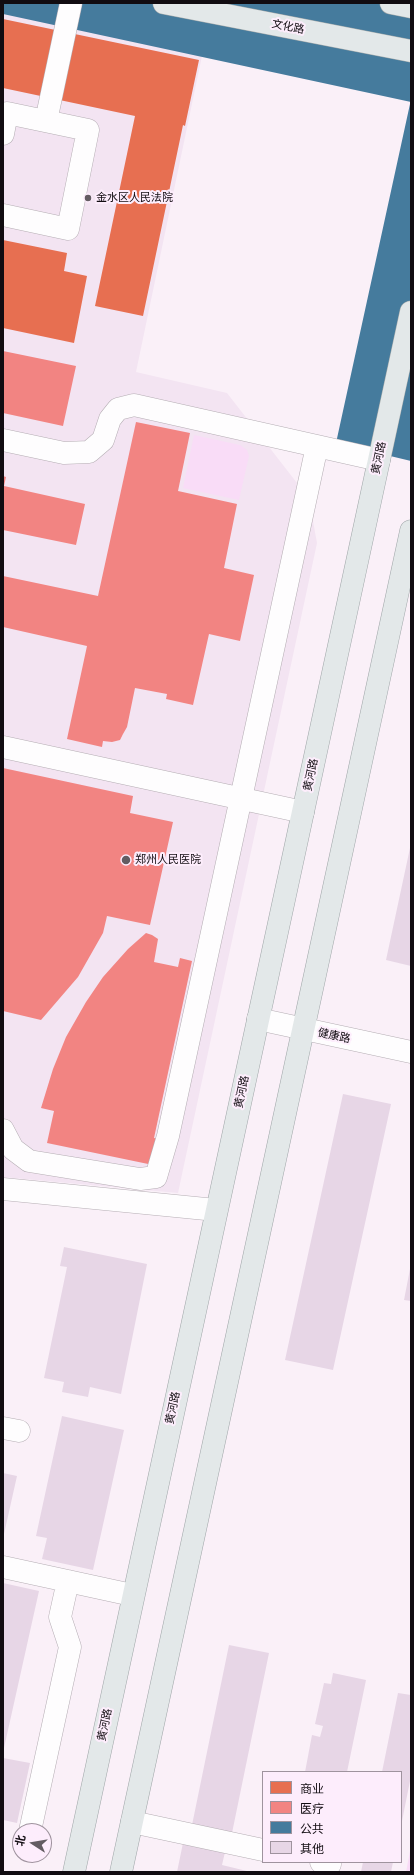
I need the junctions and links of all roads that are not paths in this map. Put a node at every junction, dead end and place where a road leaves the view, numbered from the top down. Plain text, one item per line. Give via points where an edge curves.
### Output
1 (71, 3) edge
2 (164, 3) edge
3 (390, 3) edge
4 (411, 7) edge
5 (411, 51) edge
6 (46, 121) junction
7 (3, 134) edge
8 (3, 215) edge
9 (411, 312) edge
10 (3, 440) edge
11 (317, 446) junction
12 (379, 460) junction
13 (411, 531) edge
14 (3, 747) edge
15 (241, 799) junction
16 (302, 812) junction
17 (258, 1019) junction
18 (303, 1029) junction
19 (411, 1052) edge
20 (3, 1130) edge
21 (3, 1189) edge
22 (216, 1210) junction
23 (3, 1567) edge
24 (68, 1581) junction
25 (132, 1595) junction
26 (132, 1822) junction
27 (32, 1823) edge
28 (262, 1850) edge
29 (74, 1872) edge
30 (121, 1872) edge

1 - 6 street
2 - 5 main road, 文化路
3 - 4 main road
6 - 7 street via 7,112
6 - 8 street via 88,130 68,229
9 - 12 main road, 黄河路
10 - 11 street via 64,453 89,452 103,440 110,418 118,409 134,405
11 - 12 street
11 - 15 street
12 - 16 main road, 黄河路
13 - 18 main road
14 - 15 street
15 - 16 street
15 - 20 street via 168,1136 156,1177 140,1179 29,1161 13,1149
16 - 17 main road, 黄河路
17 - 18 street, 健康路
17 - 22 main road, 黄河路
18 - 19 street, 健康路
18 - 26 main road
21 - 22 street
22 - 25 main road, 黄河路
23 - 24 street
24 - 25 street
24 - 27 street via 60,1617 70,1647
25 - 29 main road, 黄河路
26 - 28 street
26 - 30 main road

